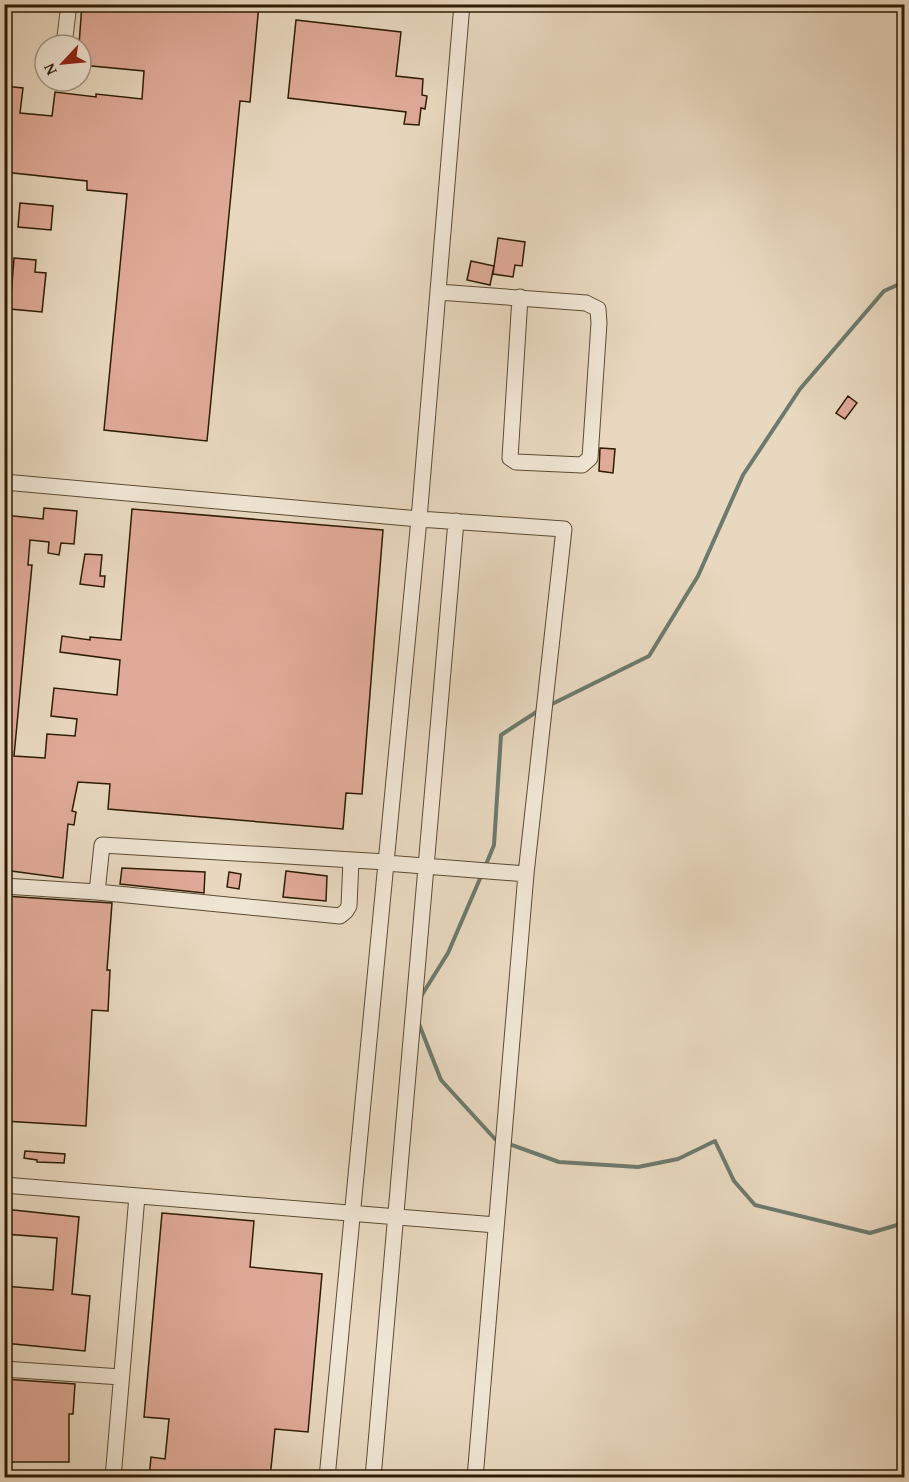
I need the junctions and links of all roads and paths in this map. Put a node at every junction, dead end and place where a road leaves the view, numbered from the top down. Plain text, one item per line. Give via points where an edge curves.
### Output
1 (69, 4) edge
2 (462, 4) edge
3 (65, 33) edge
4 (438, 292) junction
5 (520, 297) junction
6 (4, 482) edge
7 (419, 519) junction
8 (456, 521) junction
9 (351, 860) junction
10 (386, 862) junction
11 (426, 867) junction
12 (526, 874) junction
13 (4, 886) edge
14 (97, 892) junction
15 (4, 1185) edge
16 (137, 1196) junction
17 (352, 1214) junction
18 (394, 1217) junction
19 (496, 1226) junction
20 (4, 1369) edge
21 (121, 1377) junction
22 (112, 1478) edge
23 (327, 1478) edge
24 (372, 1478) edge
25 (475, 1478) edge

1 - 3 street
2 - 4 street
4 - 5 street
4 - 7 street
5 - 5 street via 510,458 516,462 582,465 590,458 598,309 586,303
6 - 7 street
7 - 8 street
7 - 10 street
8 - 11 street
8 - 12 street via 564,529
9 - 10 street
9 - 14 street via 102,845
9 - 14 street via 349,906 340,916
10 - 11 street
10 - 17 street
11 - 12 street
11 - 18 street
12 - 19 street
13 - 14 street
15 - 16 street
16 - 17 street
16 - 21 street
17 - 18 street
17 - 23 street
18 - 19 street
18 - 24 street
19 - 25 street
20 - 21 street
21 - 22 street

